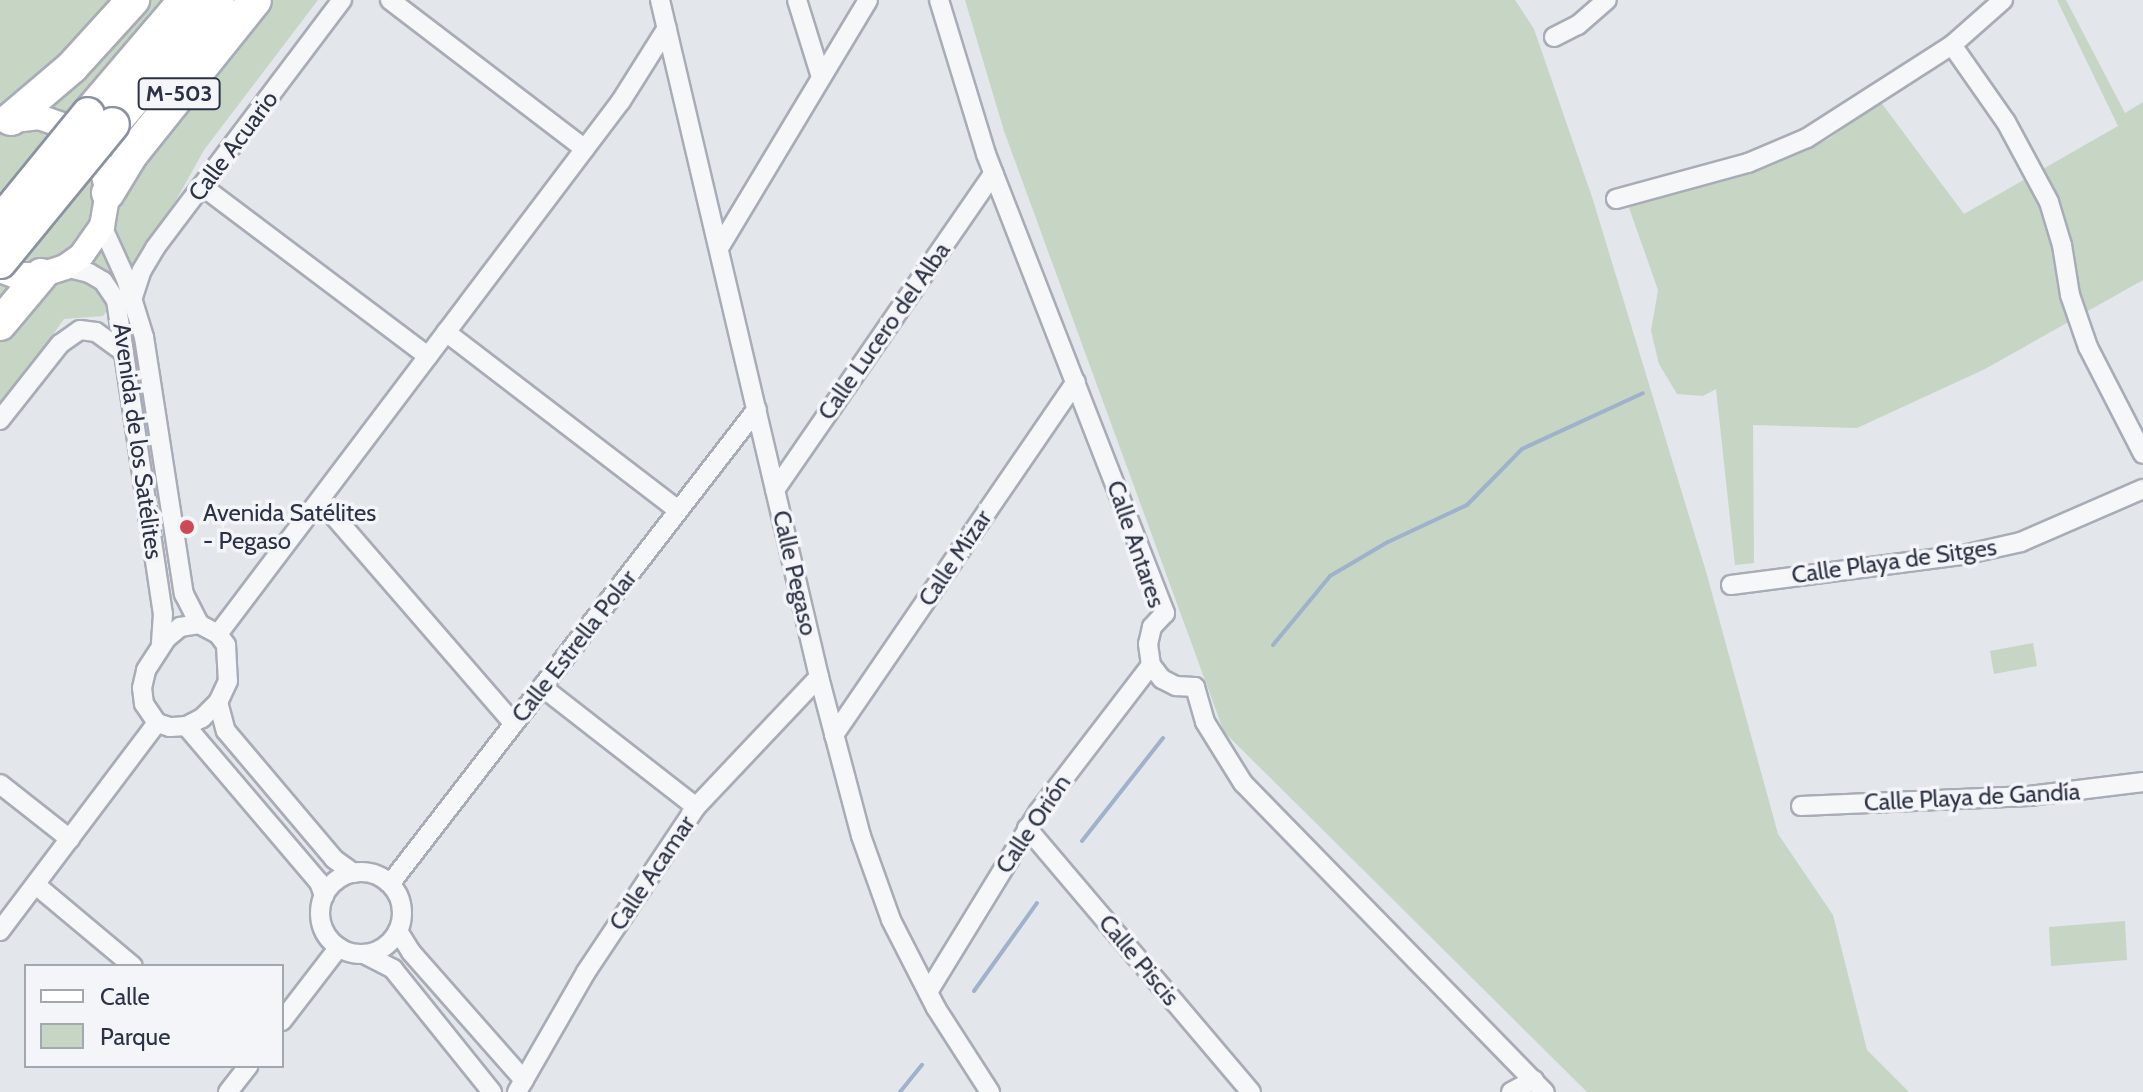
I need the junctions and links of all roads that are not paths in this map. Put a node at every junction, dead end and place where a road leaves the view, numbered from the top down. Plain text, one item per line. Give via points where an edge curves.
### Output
1 (133, 0) edge
2 (185, 0) edge
3 (218, 0) edge
4 (255, 0) edge
5 (342, 0) edge
6 (390, 0) edge
7 (660, 0) edge
8 (797, 0) edge
9 (868, 0) edge
10 (939, 0) edge
11 (1607, 0) edge
12 (2003, 0) edge
13 (667, 28) junction
14 (1554, 37) dead end
15 (1952, 45) junction
16 (821, 77) junction
17 (101, 119) junction
18 (6, 121) edge
19 (585, 149) junction
20 (994, 173) junction
21 (202, 186) junction
22 (108, 193) junction
23 (1616, 199) dead end
24 (0, 222) edge
25 (102, 226) junction
26 (719, 248) junction
27 (0, 262) edge
28 (0, 270) edge
29 (53, 271) junction
30 (133, 297) junction
31 (0, 324) edge
32 (446, 332) junction
33 (124, 352) junction
34 (428, 356) junction
35 (1076, 382) junction
36 (757, 409) junction
37 (0, 420) edge
38 (2143, 454) edge
39 (2143, 489) edge
40 (775, 490) junction
41 (320, 500) junction
42 (678, 510) junction
43 (1731, 585) dead end
44 (199, 624) junction
45 (218, 634) junction
46 (161, 645) junction
47 (1151, 665) junction
48 (819, 677) junction
49 (542, 687) junction
50 (218, 702) junction
51 (157, 723) junction
52 (514, 724) junction
53 (186, 726) junction
54 (834, 735) junction
55 (2143, 782) edge
56 (0, 784) edge
57 (1801, 806) dead end
58 (696, 807) junction
59 (1027, 828) junction
60 (70, 839) junction
61 (353, 873) junction
62 (390, 884) junction
63 (36, 885) junction
64 (324, 896) junction
65 (0, 931) edge
66 (398, 931) junction
67 (339, 947) junction
68 (364, 954) junction
69 (131, 964) edge
70 (928, 992) junction
71 (284, 1018) edge
72 (246, 1068) edge
73 (520, 1086) edge
74 (1540, 1086) edge
75 (228, 1092) edge
76 (492, 1092) edge
77 (990, 1092) edge
78 (1251, 1092) edge
79 (1511, 1092) edge

1 - 18 highway via 72,67
2 - 17 highway, M-503
3 - 17 highway, M-503
4 - 22 highway, M-503 via 131,155
5 - 21 street, Calle Acuario
6 - 19 street
7 - 13 street, Calle Pegaso
8 - 16 street
9 - 16 street
10 - 20 street, Calle Antares
11 - 14 street
12 - 15 street
13 - 19 street
13 - 26 street, Calle Pegaso
15 - 23 street via 1807,138 1748,163
15 - 38 street via 2006,122 2049,202 2088,347
16 - 26 street
17 - 24 highway, M-503, bridge
17 - 27 highway, M-503, bridge
18 - 22 street via 39,117 65,126 87,143 102,166
19 - 32 street
20 - 35 street, Calle Antares
20 - 40 street, Calle Lucero del Alba
21 - 30 street, Calle Acuario via 155,248
21 - 34 street
22 - 25 street
25 - 29 street via 87,249
25 - 30 street, Avenida de los Satélites
26 - 36 street, Calle Pegaso
28 - 29 street via 14,275
29 - 31 highway
29 - 33 street, Avenida de los Satélites via 89,273 112,292
30 - 44 street, Avenida de los Satélites via 144,337 184,594
32 - 34 street
32 - 42 street
33 - 37 street via 96,332 80,330 60,344
33 - 46 street, Avenida de los Satélites via 163,614
34 - 41 street
35 - 47 street, Calle Antares via 1165,613 1152,627
35 - 54 street, Calle Mizar
36 - 40 street, Calle Pegaso
36 - 42 street, Calle Estrella Polar
39 - 43 street, Calle Playa de Sitges via 2021,542 1963,555
40 - 48 street, Calle Pegaso
41 - 45 street
41 - 52 street
42 - 49 street, Calle Estrella Polar
44 - 45 street
44 - 46 street via 180,627
45 - 50 street via 230,665
46 - 51 street via 142,688 144,704
47 - 59 street, Calle Orión
47 - 74 street via 1162,679 1195,687 1205,722 1243,783
48 - 54 street, Calle Pegaso
48 - 58 street, Calle Acamar
49 - 52 street, Calle Estrella Polar
49 - 58 street
50 - 53 street
50 - 61 street via 226,731 334,859
51 - 53 street
51 - 60 street
52 - 62 street, Calle Estrella Polar
53 - 64 street via 319,882
54 - 70 street, Calle Pegaso via 891,920
55 - 57 street, Calle Playa de Gandía via 2029,796
56 - 60 street
58 - 73 street, Calle Acamar via 586,972
59 - 70 street, Calle Orión
59 - 78 street, Calle Piscis
60 - 63 street
61 - 62 street via 375,874
61 - 64 street via 339,878
62 - 66 street via 400,899
63 - 65 street
63 - 69 street
64 - 67 street via 323,928
66 - 68 street via 388,944
66 - 73 street
67 - 68 street
67 - 71 street
68 - 76 street via 393,969
70 - 77 street, Calle Pegaso
72 - 75 street
74 - 79 street

